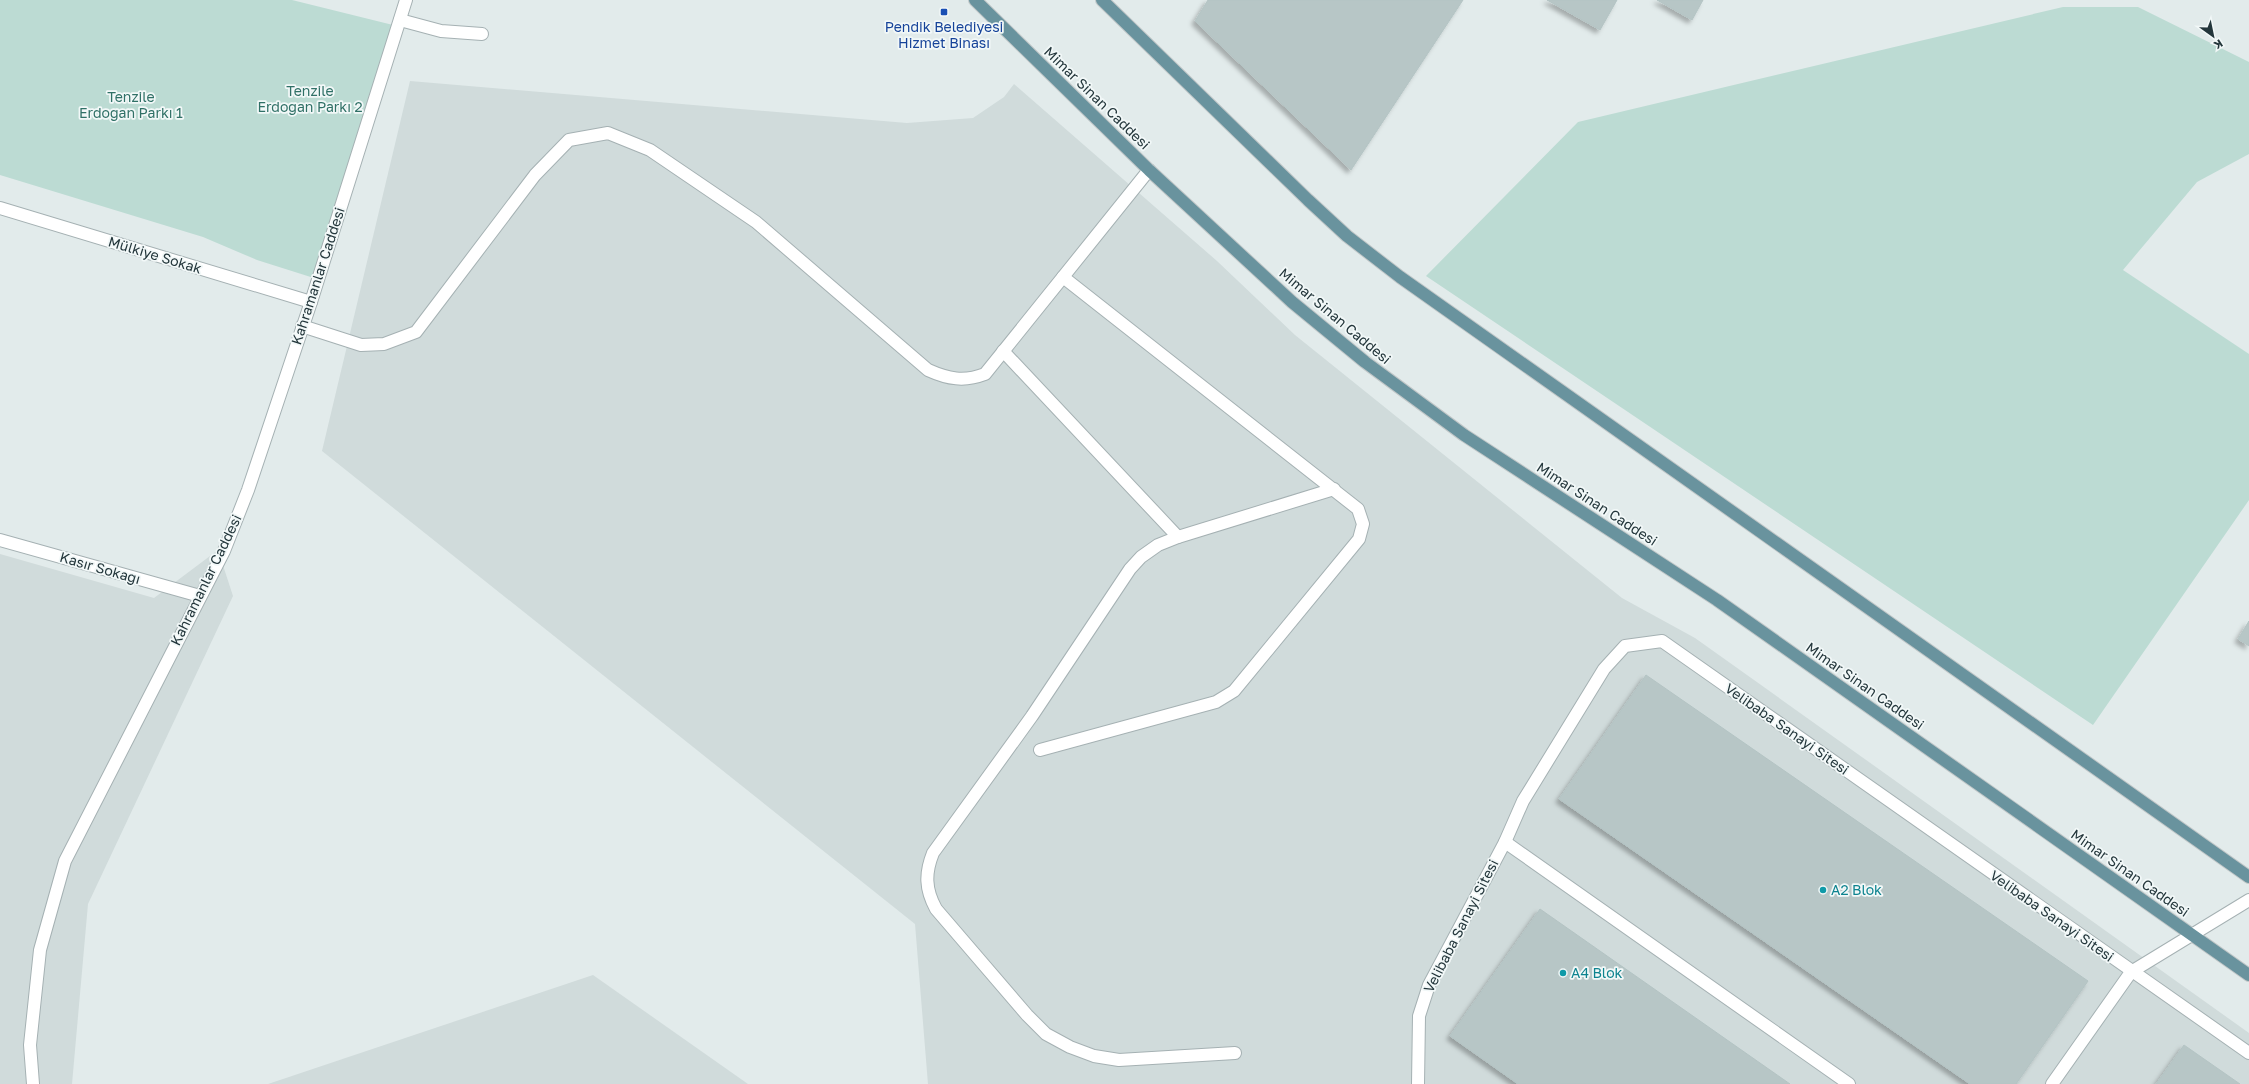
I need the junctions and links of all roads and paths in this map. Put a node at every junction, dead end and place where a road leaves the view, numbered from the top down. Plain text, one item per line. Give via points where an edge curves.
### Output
1 (406, 0) edge
2 (975, 0) edge
3 (1102, 0) edge
4 (400, 20) junction
5 (482, 34) dead end
6 (1149, 170) junction
7 (0, 208) edge
8 (1063, 277) junction
9 (311, 302) junction
10 (302, 326) junction
11 (1003, 351) junction
12 (1334, 490) junction
13 (1178, 537) junction
14 (0, 540) edge
15 (200, 596) junction
16 (1040, 750) dead end
17 (1505, 842) junction
18 (2249, 877) edge
19 (2249, 900) edge
20 (2193, 936) junction
21 (2131, 972) junction
22 (2249, 975) edge
23 (1234, 1053) dead end
24 (2249, 1053) edge
25 (33, 1084) edge
26 (1418, 1084) edge
27 (1849, 1084) edge
28 (2052, 1084) edge

1 - 4 street, Kahramanlar Caddesi
2 - 6 main road, Mimar Sinan Caddesi
3 - 18 main road via 1308,200 1347,236 1400,277
4 - 5 street via 441,30
4 - 9 street, Kahramanlar Caddesi
6 - 8 street
6 - 20 main road, Mimar Sinan Caddesi via 1292,302 1364,362 1464,436 1717,600
7 - 9 street, Mülkiye Sokak
8 - 11 street
8 - 12 street
9 - 10 street, Kahramanlar Caddesi
10 - 11 street via 361,345 384,344 416,332 535,175 569,140 608,133 650,150 756,222 928,370 960,380 973,378 985,374
10 - 15 street, Kahramanlar Caddesi via 248,490 224,551
11 - 13 street
12 - 13 street
12 - 16 street via 1358,509 1362,516 1363,532 1360,539 1234,691 1216,702
13 - 23 street via 1158,545 1130,568 1032,716 933,853 927,867 927,883 929,896 936,909 1027,1015 1046,1034 1070,1048 1094,1056 1119,1060
14 - 15 street, Kasır Sokağı
15 - 25 street, Kahramanlar Caddesi via 65,861 40,950 30,1045
17 - 21 street, Velibaba Sanayi Sitesi via 1524,801 1604,669 1624,646 1662,641
17 - 26 street, Velibaba Sanayi Sitesi via 1429,985 1419,1016
17 - 27 street, Velibaba Sanayi Sitesi
19 - 20 street
20 - 21 street
20 - 22 main road, Mimar Sinan Caddesi
21 - 24 street, Velibaba Sanayi Sitesi
21 - 28 street

